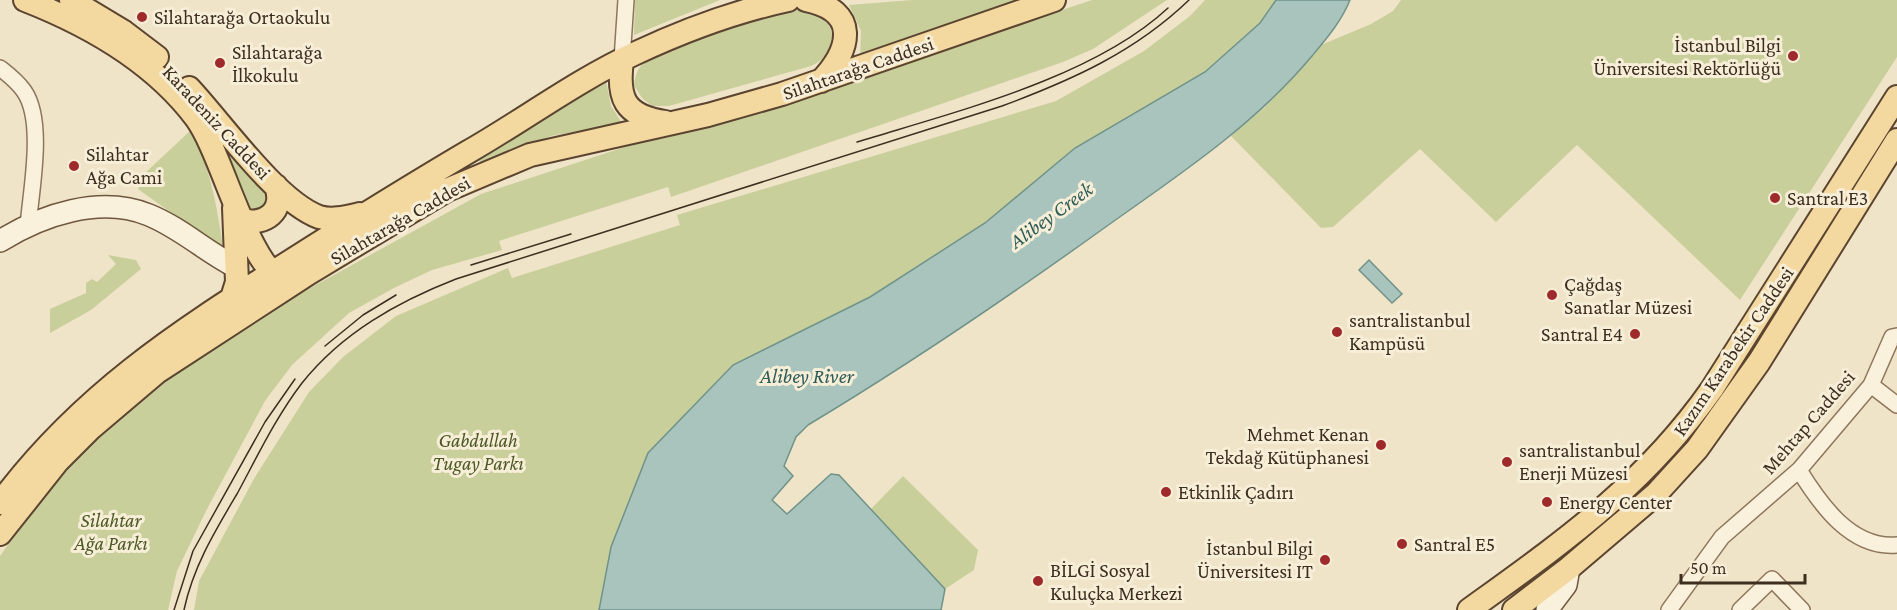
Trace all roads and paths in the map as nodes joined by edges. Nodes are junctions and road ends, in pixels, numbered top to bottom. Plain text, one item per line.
1 (25, 0) edge
2 (71, 0) edge
3 (626, 0) edge
4 (788, 0) edge
5 (806, 0) edge
6 (1054, 0) edge
7 (754, 3) edge
8 (622, 60) junction
9 (0, 68) edge
10 (820, 82) junction
11 (1897, 97) edge
12 (667, 122) junction
13 (1897, 140) edge
14 (276, 186) junction
15 (238, 209) junction
16 (370, 212) junction
17 (0, 226) edge
18 (28, 226) junction
19 (0, 241) edge
20 (236, 267) junction
21 (272, 273) junction
22 (295, 282) junction
23 (232, 298) junction
24 (1897, 336) edge
25 (1870, 385) junction
26 (1897, 405) edge
27 (1799, 470) junction
28 (0, 503) edge
29 (0, 534) edge
30 (1897, 545) edge
31 (1551, 551) junction
32 (1569, 568) junction
33 (1468, 610) edge
34 (1514, 610) edge
35 (1547, 610) edge
36 (1669, 610) edge
37 (1740, 610) edge
38 (1802, 610) edge

1 - 15 main road, Karadeniz Caddesi
2 - 14 main road, Karadeniz Caddesi
3 - 8 street
4 - 7 main road, Silahtarağa Caddesi
5 - 10 main road
6 - 10 main road, Silahtarağa Caddesi
7 - 8 main road, Silahtarağa Caddesi
8 - 12 main road
8 - 16 main road, Silahtarağa Caddesi
9 - 18 street
10 - 12 main road, Silahtarağa Caddesi
11 - 31 main road, Kazım Karabekir Caddesi
12 - 22 main road, Silahtarağa Caddesi
13 - 32 main road, Kazım Karabekir Caddesi
14 - 15 main road
14 - 16 main road, Karadeniz Caddesi
15 - 20 main road
15 - 21 main road, Karadeniz Caddesi
16 - 21 main road, Silahtarağa Caddesi
17 - 18 main road
18 - 19 main road
18 - 20 main road
20 - 23 main road
21 - 22 main road
21 - 23 main road, Silahtarağa Caddesi
22 - 29 main road, Silahtarağa Caddesi
23 - 28 main road, Silahtarağa Caddesi
24 - 25 street, Mehtap Caddesi
25 - 26 street
25 - 27 street, Mehtap Caddesi
27 - 30 street
27 - 36 street, Mehtap Caddesi
31 - 32 main road
31 - 33 main road, Kazım Karabekir Caddesi
32 - 34 main road, Kazım Karabekir Caddesi
32 - 35 main road
37 - 38 street

